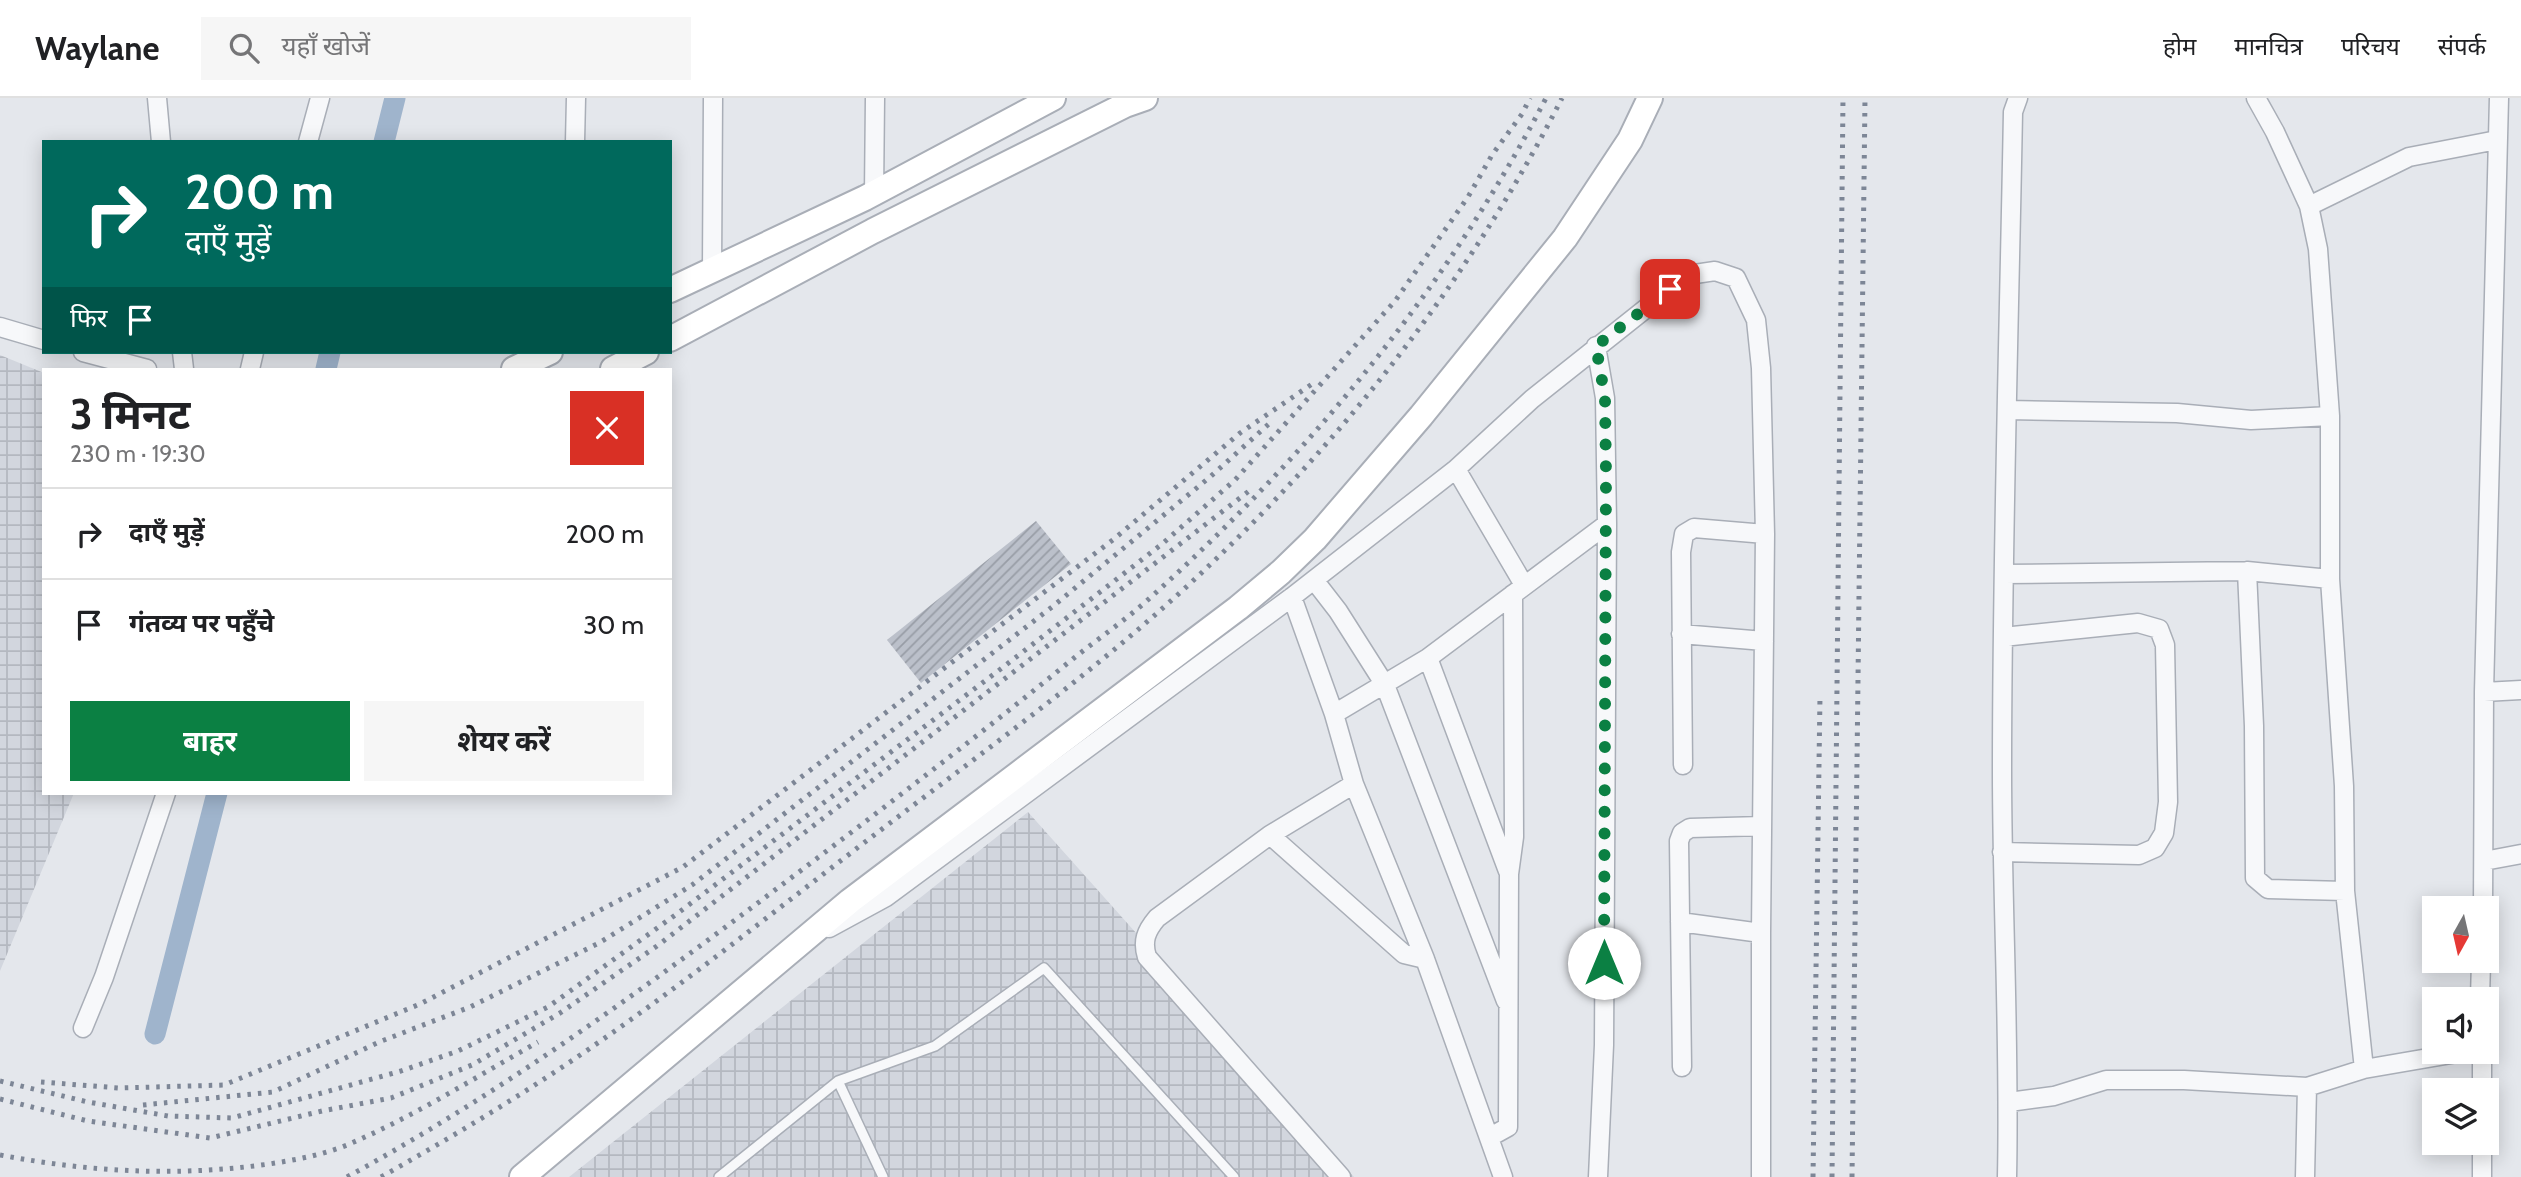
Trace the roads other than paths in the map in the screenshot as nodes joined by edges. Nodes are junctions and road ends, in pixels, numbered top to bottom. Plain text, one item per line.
1 (157, 98) edge
2 (320, 98) edge
3 (576, 98) edge
4 (713, 98) edge
5 (875, 98) edge
6 (1052, 98) edge
7 (1145, 98) edge
8 (1650, 98) edge
9 (2018, 98) edge
10 (2256, 98) edge
11 (2499, 98) edge
12 (2497, 139) junction
13 (161, 140) edge
14 (309, 140) edge
15 (575, 140) edge
16 (874, 194) junction
17 (2309, 206) junction
18 (712, 269) junction
19 (672, 289) edge
20 (0, 327) edge
21 (672, 338) edge
22 (42, 339) edge
23 (1596, 346) junction
24 (90, 354) edge
25 (546, 354) edge
26 (642, 354) edge
27 (142, 368) edge
28 (516, 368) edge
29 (615, 368) edge
30 (2007, 410) junction
31 (2330, 416) junction
32 (1456, 469) junction
33 (1607, 524) junction
34 (1765, 534) junction
35 (2247, 571) junction
36 (2004, 574) junction
37 (2330, 579) junction
38 (1314, 580) junction
39 (1518, 589) junction
40 (1292, 597) junction
41 (1681, 634) junction
42 (2003, 637) junction
43 (1764, 641) junction
44 (1427, 658) junction
45 (1385, 685) junction
46 (2521, 690) edge
47 (2484, 692) junction
48 (1334, 714) junction
49 (1682, 765) dead end
50 (1354, 784) junction
51 (165, 795) edge
52 (1762, 826) junction
53 (1270, 835) junction
54 (2002, 852) junction
55 (2521, 854) edge
56 (2484, 860) junction
57 (1509, 874) junction
58 (2344, 891) junction
59 (2483, 896) edge
60 (1681, 922) junction
61 (1761, 933) junction
62 (799, 944) junction
63 (1425, 959) junction
64 (1509, 1010) junction
65 (83, 1028) dead end
66 (2422, 1059) edge
67 (1682, 1067) dead end
68 (2364, 1069) junction
69 (838, 1081) junction
70 (2307, 1087) junction
71 (2009, 1102) junction
72 (1490, 1137) junction
73 (2482, 1155) edge
74 (522, 1177) edge
75 (719, 1177) edge
76 (883, 1177) edge
77 (1234, 1177) edge
78 (1341, 1177) edge
79 (1503, 1177) edge
80 (1598, 1177) edge
81 (1762, 1177) edge
82 (2007, 1177) edge
83 (2305, 1177) edge
84 (2483, 1177) edge

1 - 13 street
2 - 14 street
3 - 15 street
4 - 18 street
5 - 16 street
6 - 16 street
7 - 21 street
8 - 62 street
9 - 30 street
10 - 17 street
11 - 12 street
12 - 17 street
12 - 47 street
16 - 18 street
17 - 31 street
18 - 19 street
20 - 22 street
23 - 32 street
23 - 33 street
23 - 34 street
24 - 27 street
25 - 28 street
26 - 29 street
30 - 31 street
30 - 36 street
31 - 37 street
32 - 38 street
32 - 39 street
33 - 39 street
33 - 80 street
34 - 41 street
34 - 43 street
35 - 36 street
35 - 37 street
35 - 58 street
36 - 42 street
37 - 58 street
38 - 40 street
38 - 45 street
39 - 44 street
39 - 57 street
40 - 48 street
40 - 62 street
41 - 43 street
41 - 49 street
42 - 54 street
42 - 54 street
43 - 52 street
44 - 45 street
44 - 57 street
45 - 48 street
45 - 64 street
46 - 47 street
47 - 56 street
48 - 50 street
50 - 53 street
50 - 63 street
51 - 65 street
52 - 60 street
52 - 61 street
53 - 63 street
53 - 78 street
54 - 71 street
55 - 56 street
56 - 59 street
57 - 64 street
58 - 68 street
60 - 61 street
60 - 67 street
61 - 81 street
62 - 74 street
63 - 72 street
64 - 72 street
66 - 68 street
68 - 70 street
69 - 75 lane
69 - 76 lane
69 - 77 lane
70 - 71 street
70 - 83 street
71 - 82 street
72 - 79 street
73 - 84 street

